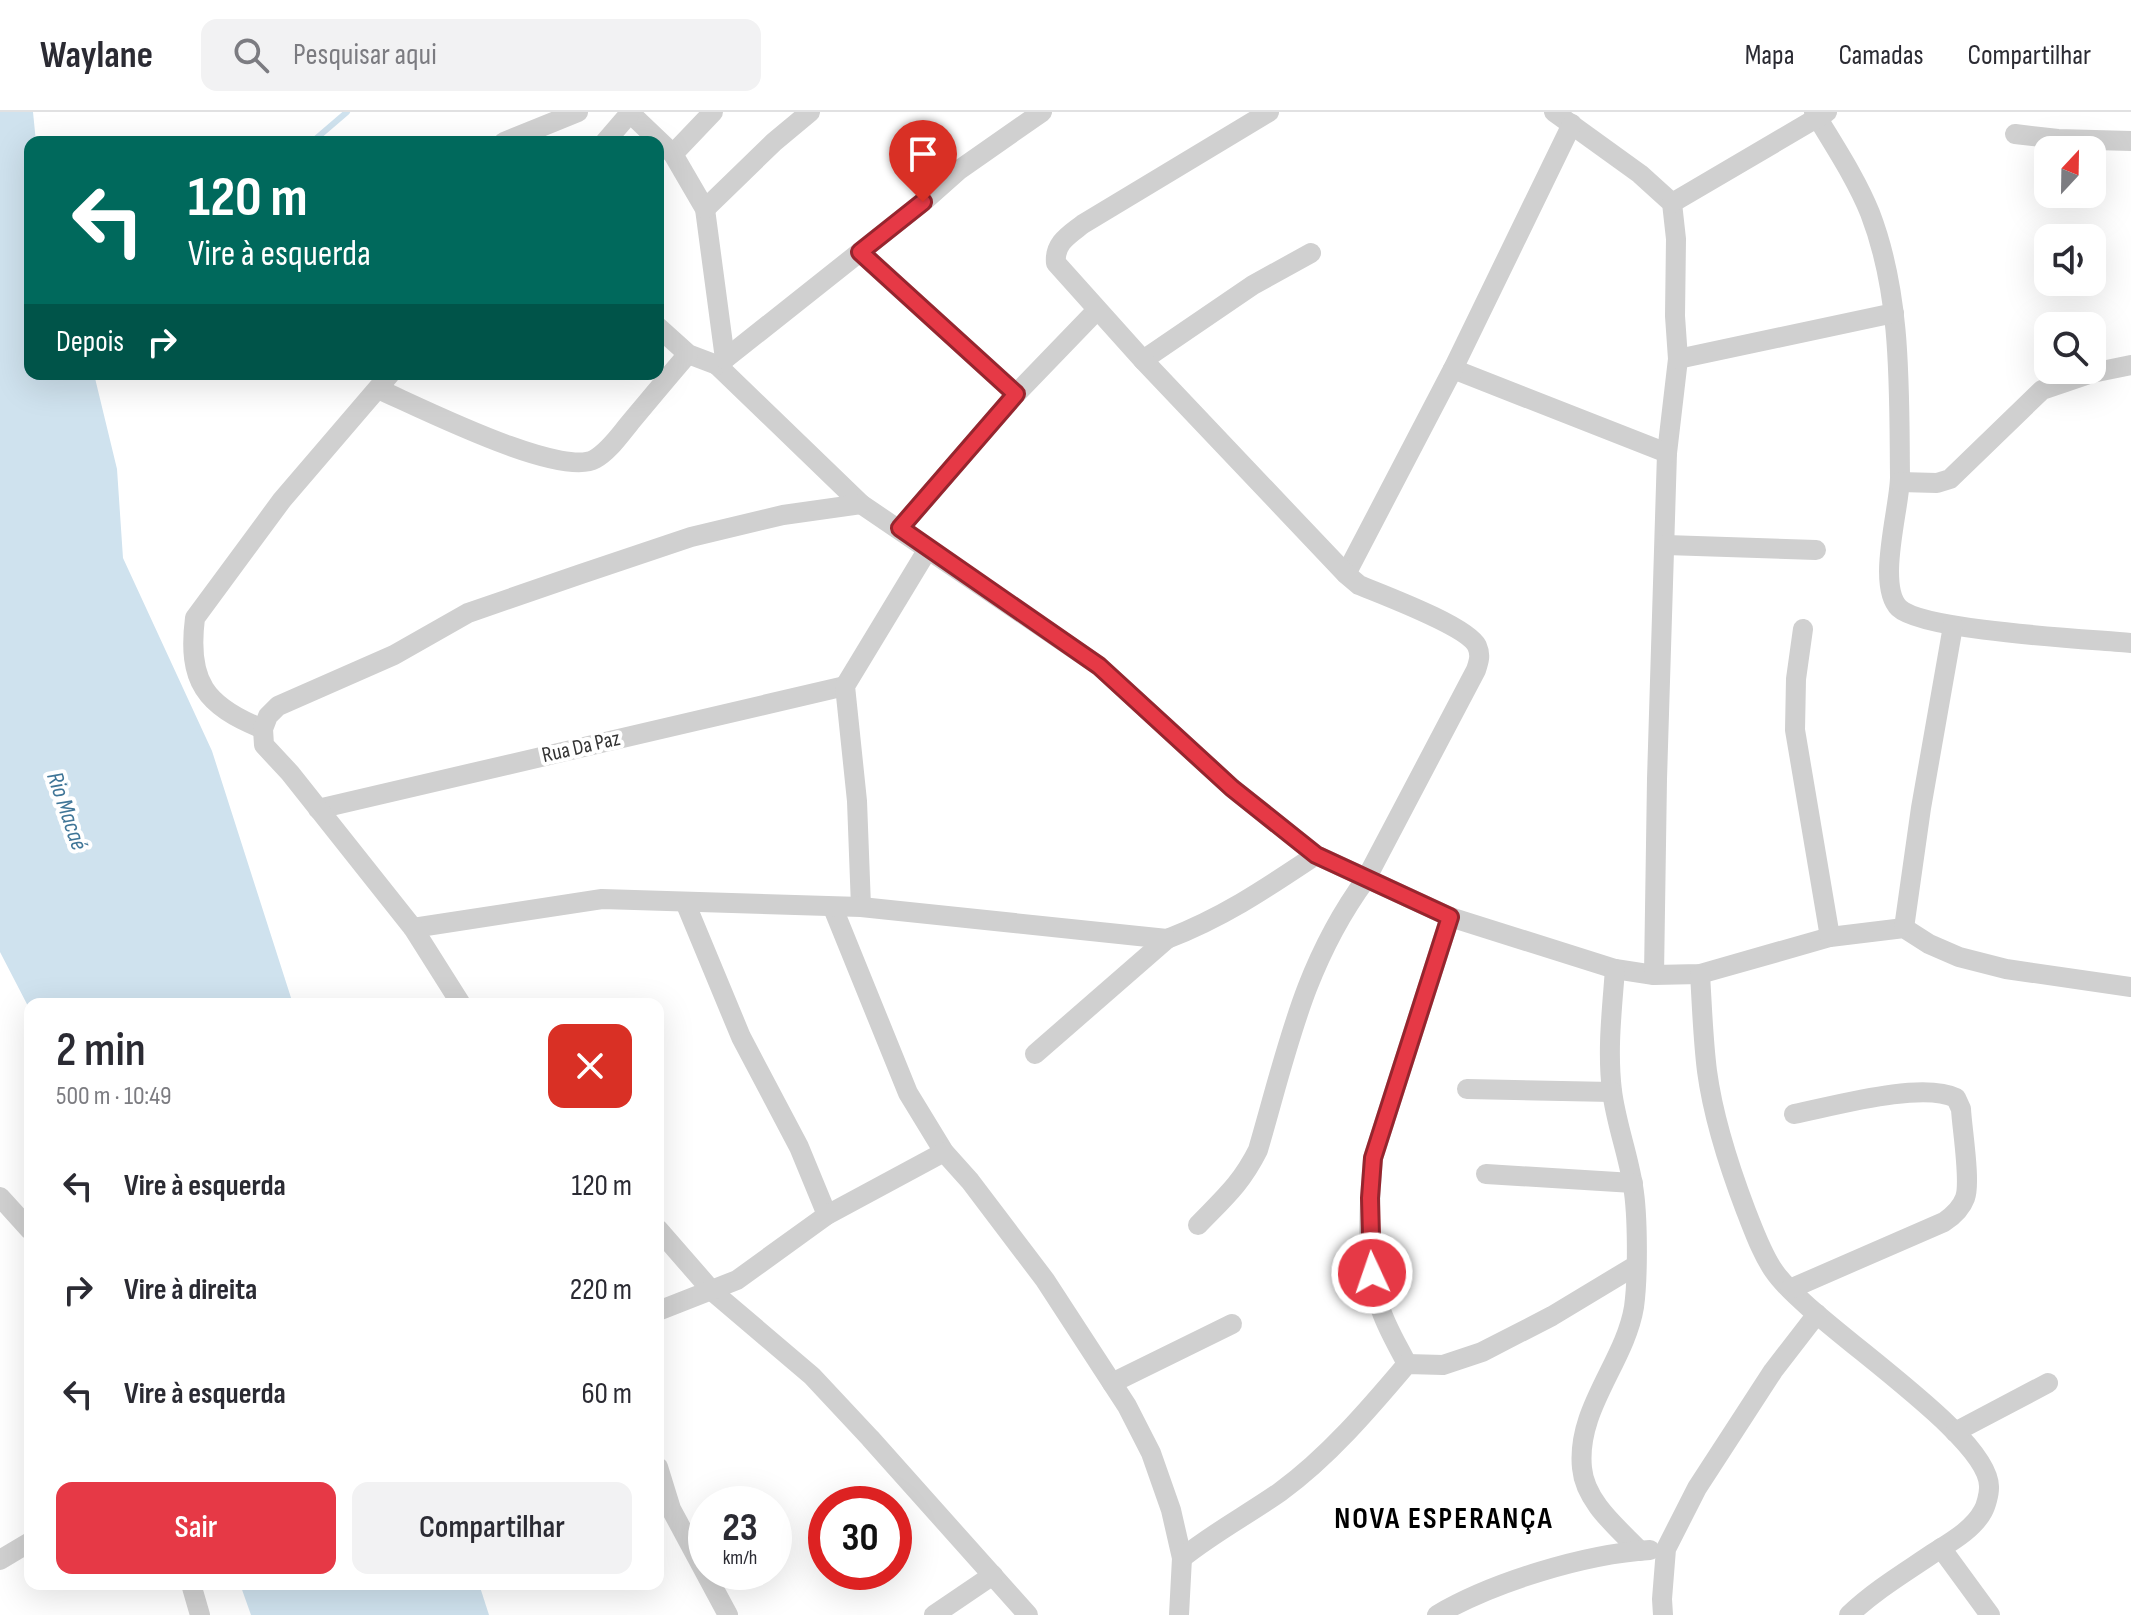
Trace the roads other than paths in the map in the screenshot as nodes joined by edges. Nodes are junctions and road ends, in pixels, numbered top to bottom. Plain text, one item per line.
1 (578, 112) edge
2 (630, 112) edge
3 (713, 112) edge
4 (810, 112) edge
5 (1042, 112) edge
6 (1269, 112) edge
7 (1554, 112) edge
8 (1819, 114) edge
9 (1572, 124) junction
10 (2015, 134) dead end
11 (519, 136) edge
12 (610, 136) edge
13 (655, 136) edge
14 (2131, 141) edge
15 (664, 145) edge
16 (673, 154) junction
17 (1672, 203) junction
18 (705, 209) junction
19 (860, 252) junction
20 (1311, 253) dead end
21 (1097, 310) junction
22 (1894, 313) junction
23 (664, 332) edge
24 (688, 354) junction
25 (1678, 359) junction
26 (1143, 360) junction
27 (721, 362) junction
28 (2131, 365) edge
29 (1453, 369) junction
30 (384, 382) edge
31 (1016, 394) junction
32 (1667, 453) junction
33 (1900, 482) junction
34 (861, 504) junction
35 (900, 528) junction
36 (1666, 545) junction
37 (928, 549) junction
38 (1816, 550) dead end
39 (1346, 574) junction
40 (1953, 626) junction
41 (1803, 629) dead end
42 (2131, 643) edge
43 (845, 686) junction
44 (263, 729) junction
45 (318, 809) junction
46 (1316, 855) junction
47 (1366, 879) junction
48 (685, 902) junction
49 (861, 907) junction
50 (833, 908) junction
51 (1450, 917) junction
52 (413, 928) junction
53 (1904, 928) junction
54 (1830, 937) junction
55 (1167, 939) junction
56 (1615, 969) junction
57 (1700, 974) junction
58 (1654, 975) junction
59 (2131, 987) edge
60 (457, 998) edge
61 (1035, 1054) dead end
62 (1467, 1089) dead end
63 (1612, 1092) junction
64 (1794, 1114) dead end
65 (944, 1152) junction
66 (1486, 1174) dead end
67 (1633, 1183) junction
68 (0, 1197) edge
69 (827, 1215) junction
70 (24, 1223) edge
71 (1198, 1225) dead end
72 (664, 1236) edge
73 (1635, 1266) junction
74 (1790, 1289) junction
75 (712, 1291) junction
76 (664, 1309) edge
77 (1817, 1314) junction
78 (1232, 1324) dead end
79 (1407, 1364) junction
80 (1112, 1383) junction
81 (2048, 1383) dead end
82 (1955, 1432) junction
83 (664, 1486) edge
84 (24, 1546) edge
85 (1941, 1548) junction
86 (1666, 1549) junction
87 (1640, 1551) junction
88 (1182, 1558) junction
89 (0, 1560) edge
90 (993, 1575) junction
91 (193, 1590) edge
92 (200, 1615) edge
93 (728, 1615) edge
94 (934, 1615) edge
95 (1028, 1615) edge
96 (1179, 1615) edge
97 (1437, 1615) edge
98 (1663, 1615) edge
99 (1849, 1615) edge
100 (1990, 1615) edge

1 - 11 street
2 - 12 street
2 - 13 street
3 - 16 street
4 - 18 street
5 - 19 street
6 - 21 street
7 - 9 street
8 - 17 street
8 - 22 street
9 - 17 street
9 - 29 street
10 - 14 street
15 - 16 street
16 - 18 street
17 - 25 street
18 - 27 street
19 - 27 street
19 - 31 street
20 - 26 street
21 - 26 street
21 - 31 street
22 - 25 street
22 - 33 street
23 - 24 street
24 - 27 street
24 - 30 street
25 - 32 street
26 - 39 street
27 - 34 street
28 - 33 street
29 - 32 street
29 - 39 street
30 - 44 street
31 - 35 street
32 - 36 street
33 - 40 street
34 - 35 street
34 - 44 street
35 - 37 street
36 - 38 street
36 - 58 street
37 - 43 street
37 - 46 street
39 - 47 street
40 - 42 street
40 - 53 street
41 - 54 street
43 - 45 street, Rua Da Paz
43 - 49 street
44 - 45 street
45 - 52 street
46 - 47 street
46 - 55 street
47 - 51 street
47 - 71 street
48 - 50 street
48 - 52 street
48 - 69 street
49 - 50 street
49 - 55 street
50 - 65 street
51 - 56 street
51 - 79 street
52 - 60 street
53 - 54 street
53 - 59 street
54 - 57 street
55 - 61 street
56 - 58 street
56 - 63 street
57 - 58 street
57 - 74 street
62 - 63 street
63 - 67 street
64 - 74 street
65 - 69 street
65 - 80 street
66 - 67 street
67 - 73 street
68 - 70 street
69 - 75 street
72 - 75 street
73 - 79 street
73 - 87 street
74 - 77 street
75 - 76 street
75 - 90 street
77 - 82 street
77 - 86 street
78 - 80 street
79 - 88 street
80 - 88 street
81 - 82 street
82 - 85 street
83 - 93 street
84 - 89 street
85 - 99 street
85 - 100 street
86 - 87 street
86 - 98 street
87 - 97 street
88 - 96 street
90 - 94 street
90 - 95 street
91 - 92 street

